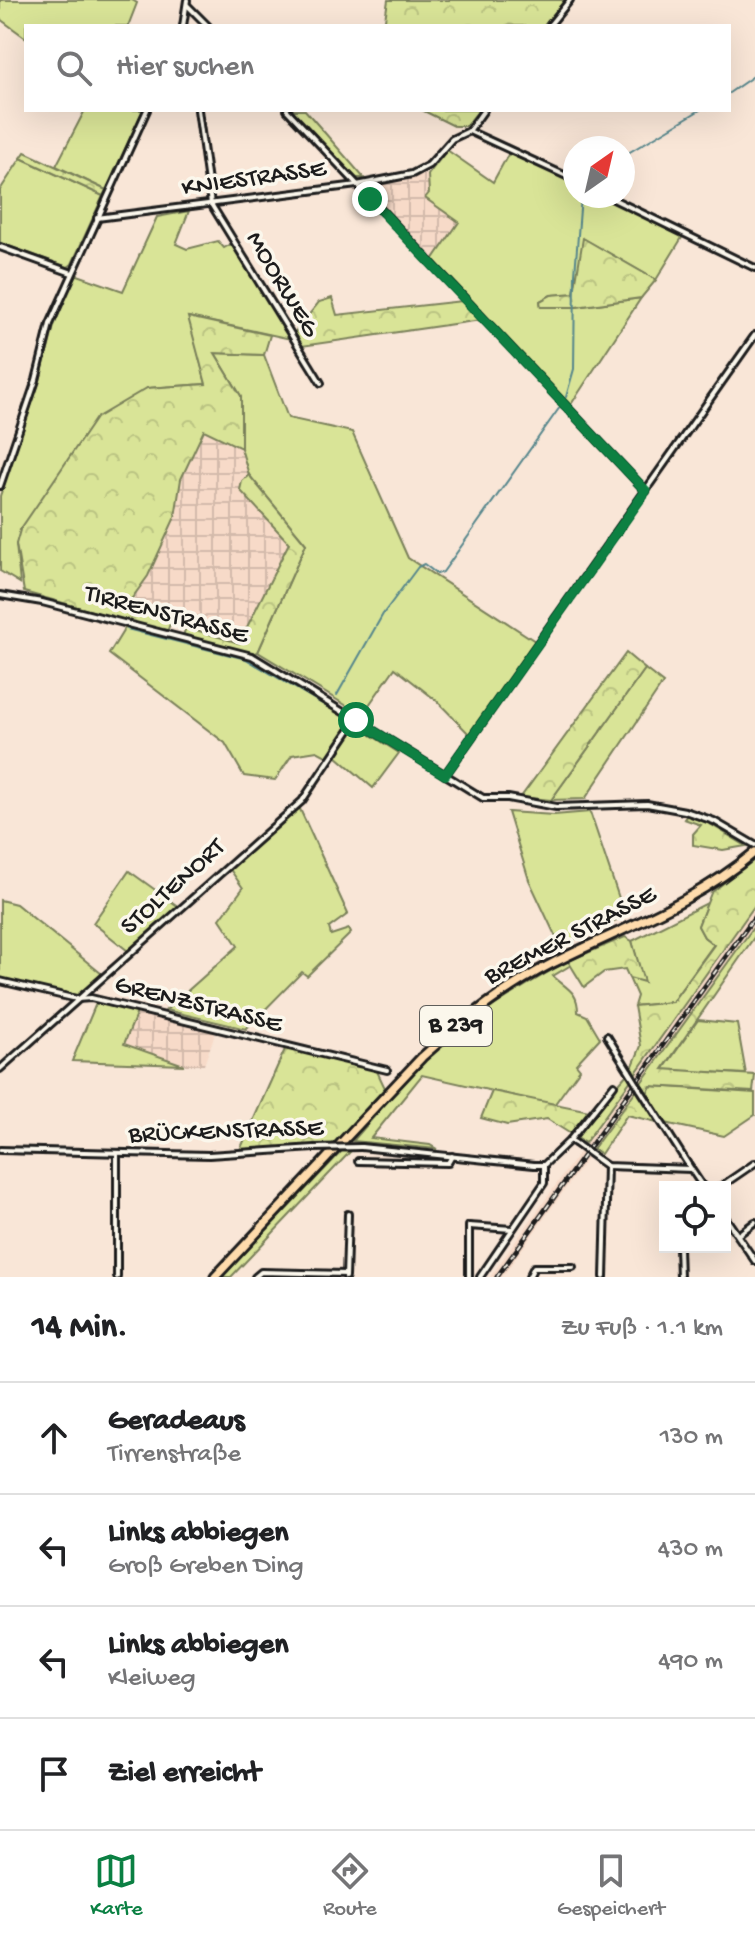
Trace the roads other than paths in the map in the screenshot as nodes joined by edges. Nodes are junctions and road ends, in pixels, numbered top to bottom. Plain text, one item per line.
1 (570, 0) edge
2 (187, 3) edge
3 (183, 24) edge
4 (206, 24) edge
5 (551, 24) edge
6 (146, 112) edge
7 (198, 112) edge
8 (289, 112) edge
9 (483, 112) edge
10 (469, 131) junction
11 (563, 174) edge
12 (357, 185) junction
13 (211, 204) junction
14 (632, 208) edge
15 (97, 218) junction
16 (0, 247) edge
17 (755, 268) edge
18 (72, 273) junction
19 (755, 335) edge
20 (321, 383) dead end
21 (0, 486) edge
22 (646, 491) junction
23 (0, 595) edge
24 (356, 720) junction
25 (445, 775) junction
26 (755, 845) edge
27 (755, 852) edge
28 (0, 981) edge
29 (77, 999) junction
30 (607, 1036) dead end
31 (0, 1069) edge
32 (387, 1070) dead end
33 (614, 1085) dead end
34 (573, 1141) junction
35 (0, 1150) edge
36 (117, 1155) junction
37 (452, 1156) junction
38 (358, 1161) dead end
39 (755, 1163) edge
40 (544, 1165) junction
41 (607, 1166) junction
42 (691, 1169) junction
43 (699, 1181) edge
44 (729, 1181) edge
45 (348, 1214) dead end
46 (755, 1222) edge
47 (731, 1225) edge
48 (512, 1229) junction
49 (738, 1235) junction
50 (679, 1253) edge
51 (755, 1261) edge
52 (573, 1267) dead end
53 (346, 1276) edge
54 (117, 1277) edge
55 (215, 1277) edge
56 (255, 1277) edge
57 (469, 1277) edge
58 (480, 1277) edge
59 (529, 1277) edge
60 (604, 1277) edge
61 (680, 1277) edge

1 - 5 street
2 - 3 street
2 - 4 street
6 - 15 street
7 - 13 street, MOORWEG
8 - 12 street
9 - 10 street, KNIESTRASSE
10 - 11 street
10 - 12 street, KNIESTRASSE
12 - 13 street, KNIESTRASSE
12 - 22 street
13 - 15 street, KNIESTRASSE
13 - 20 street, MOORWEG
14 - 17 street
15 - 18 street
16 - 18 street
18 - 21 street
19 - 22 street
22 - 25 street
23 - 24 street, TIRRENSTRASSE
24 - 25 street, TIRRENSTRASSE
24 - 29 street, STOLTENORT
25 - 26 street, TIRRENSTRASSE
27 - 55 main road, BREMER STRASSE / B 239
28 - 29 street, GRENZSTRASSE
29 - 31 street, STOLTENORT
29 - 32 street, GRENZSTRASSE
30 - 42 street, bridge
33 - 34 street
34 - 40 street
34 - 41 street, bridge
35 - 36 street, BRÜCKENSTRASSE
36 - 37 street, BRÜCKENSTRASSE, bridge
36 - 54 street
37 - 38 street, BRÜCKENSTRASSE
37 - 40 street, BRÜCKENSTRASSE
39 - 44 street
40 - 48 street
41 - 42 street
41 - 60 street
42 - 43 street
45 - 53 street
46 - 49 street
47 - 49 street
48 - 57 street
48 - 58 street
49 - 51 street
50 - 61 street
52 - 59 street
53 - 56 street

